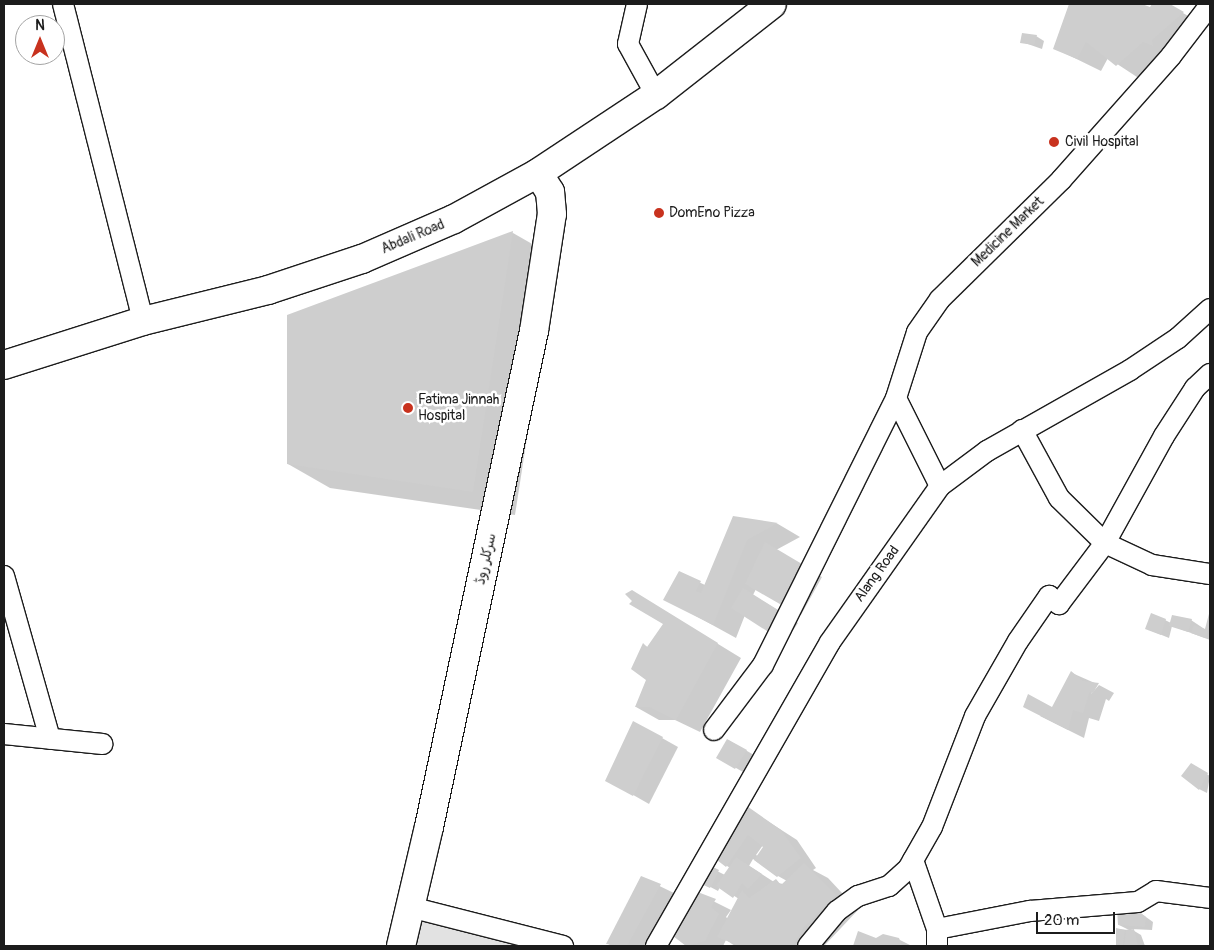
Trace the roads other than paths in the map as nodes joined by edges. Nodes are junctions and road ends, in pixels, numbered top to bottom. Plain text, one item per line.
1 (63, 4) edge
2 (637, 4) edge
3 (772, 4) edge
4 (1210, 5) edge
5 (656, 95) junction
6 (538, 173) junction
7 (1210, 309) edge
8 (143, 321) junction
9 (4, 364) edge
10 (1210, 374) edge
11 (896, 398) junction
12 (1022, 430) junction
13 (940, 486) junction
14 (1105, 543) junction
15 (1210, 574) edge
16 (4, 576) edge
17 (714, 730) dead end
18 (4, 734) edge
19 (50, 739) junction
20 (102, 744) dead end
21 (913, 860) junction
22 (1210, 898) edge
23 (410, 907) junction
24 (937, 938) edge
25 (400, 946) edge
26 (562, 946) edge
27 (656, 946) edge
28 (808, 946) edge

1 - 8 street
2 - 5 street
3 - 5 main road, Abdali Road
4 - 11 street, Medicine Market
5 - 6 main road, Abdali Road
6 - 8 main road, Abdali Road
6 - 23 main road, سرکلر روڈ
7 - 12 street, Alang Road
8 - 9 main road, Abdali Road
10 - 14 street
11 - 13 street
11 - 17 street, Medicine Market
12 - 13 street, Alang Road
12 - 14 street
13 - 27 street, Alang Road
14 - 15 street
14 - 21 street
16 - 19 street
18 - 19 street
19 - 20 street
21 - 24 street
21 - 28 street
22 - 24 street
23 - 25 main road, سرکلر روڈ
23 - 26 street

